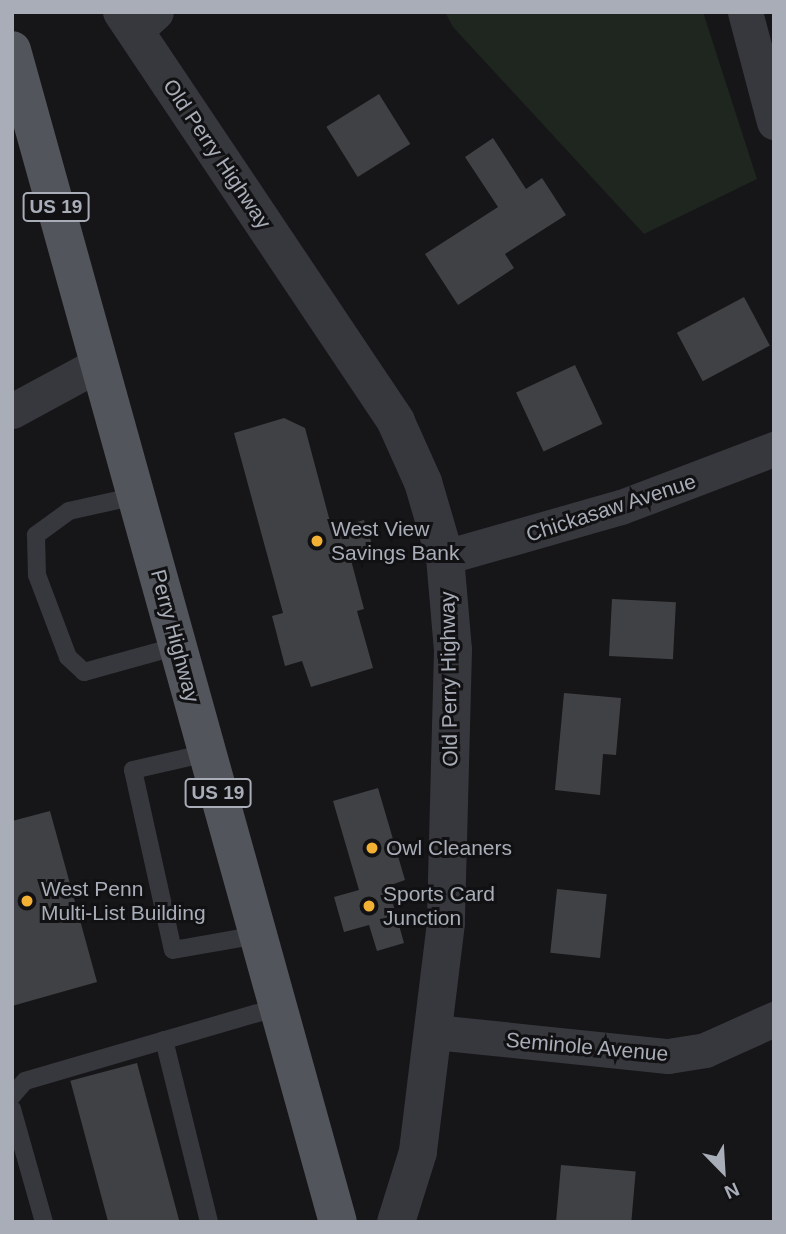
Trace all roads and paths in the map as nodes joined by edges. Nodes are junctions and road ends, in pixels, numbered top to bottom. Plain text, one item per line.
1 (745, 12) edge
2 (138, 19) edge
3 (12, 50) edge
4 (774, 122) edge
5 (99, 364) junction
6 (12, 411) edge
7 (774, 449) edge
8 (136, 496) junction
9 (445, 557) junction
10 (178, 646) junction
11 (207, 753) junction
12 (258, 935) junction
13 (278, 1007) junction
14 (774, 1019) edge
15 (435, 1032) junction
16 (164, 1040) junction
17 (12, 1096) edge
18 (12, 1109) edge
19 (44, 1222) edge
20 (209, 1222) edge
21 (338, 1222) edge
22 (396, 1222) edge

1 - 4 street
2 - 9 street, Old Perry Highway
3 - 5 main road, Perry Highway / US 19
5 - 6 street
5 - 8 main road, Perry Highway / US 19
7 - 9 street, Chickasaw Avenue
8 - 10 main road, Perry Highway / US 19
8 - 10 lane
9 - 15 street, Old Perry Highway
10 - 11 main road, Perry Highway / US 19
11 - 12 main road, Perry Highway / US 19
11 - 12 lane
12 - 13 main road, Perry Highway / US 19
13 - 16 lane
13 - 21 main road, Perry Highway / US 19
14 - 15 street, Seminole Avenue
15 - 22 street, Old Perry Highway
16 - 17 lane
16 - 20 lane
18 - 19 lane

